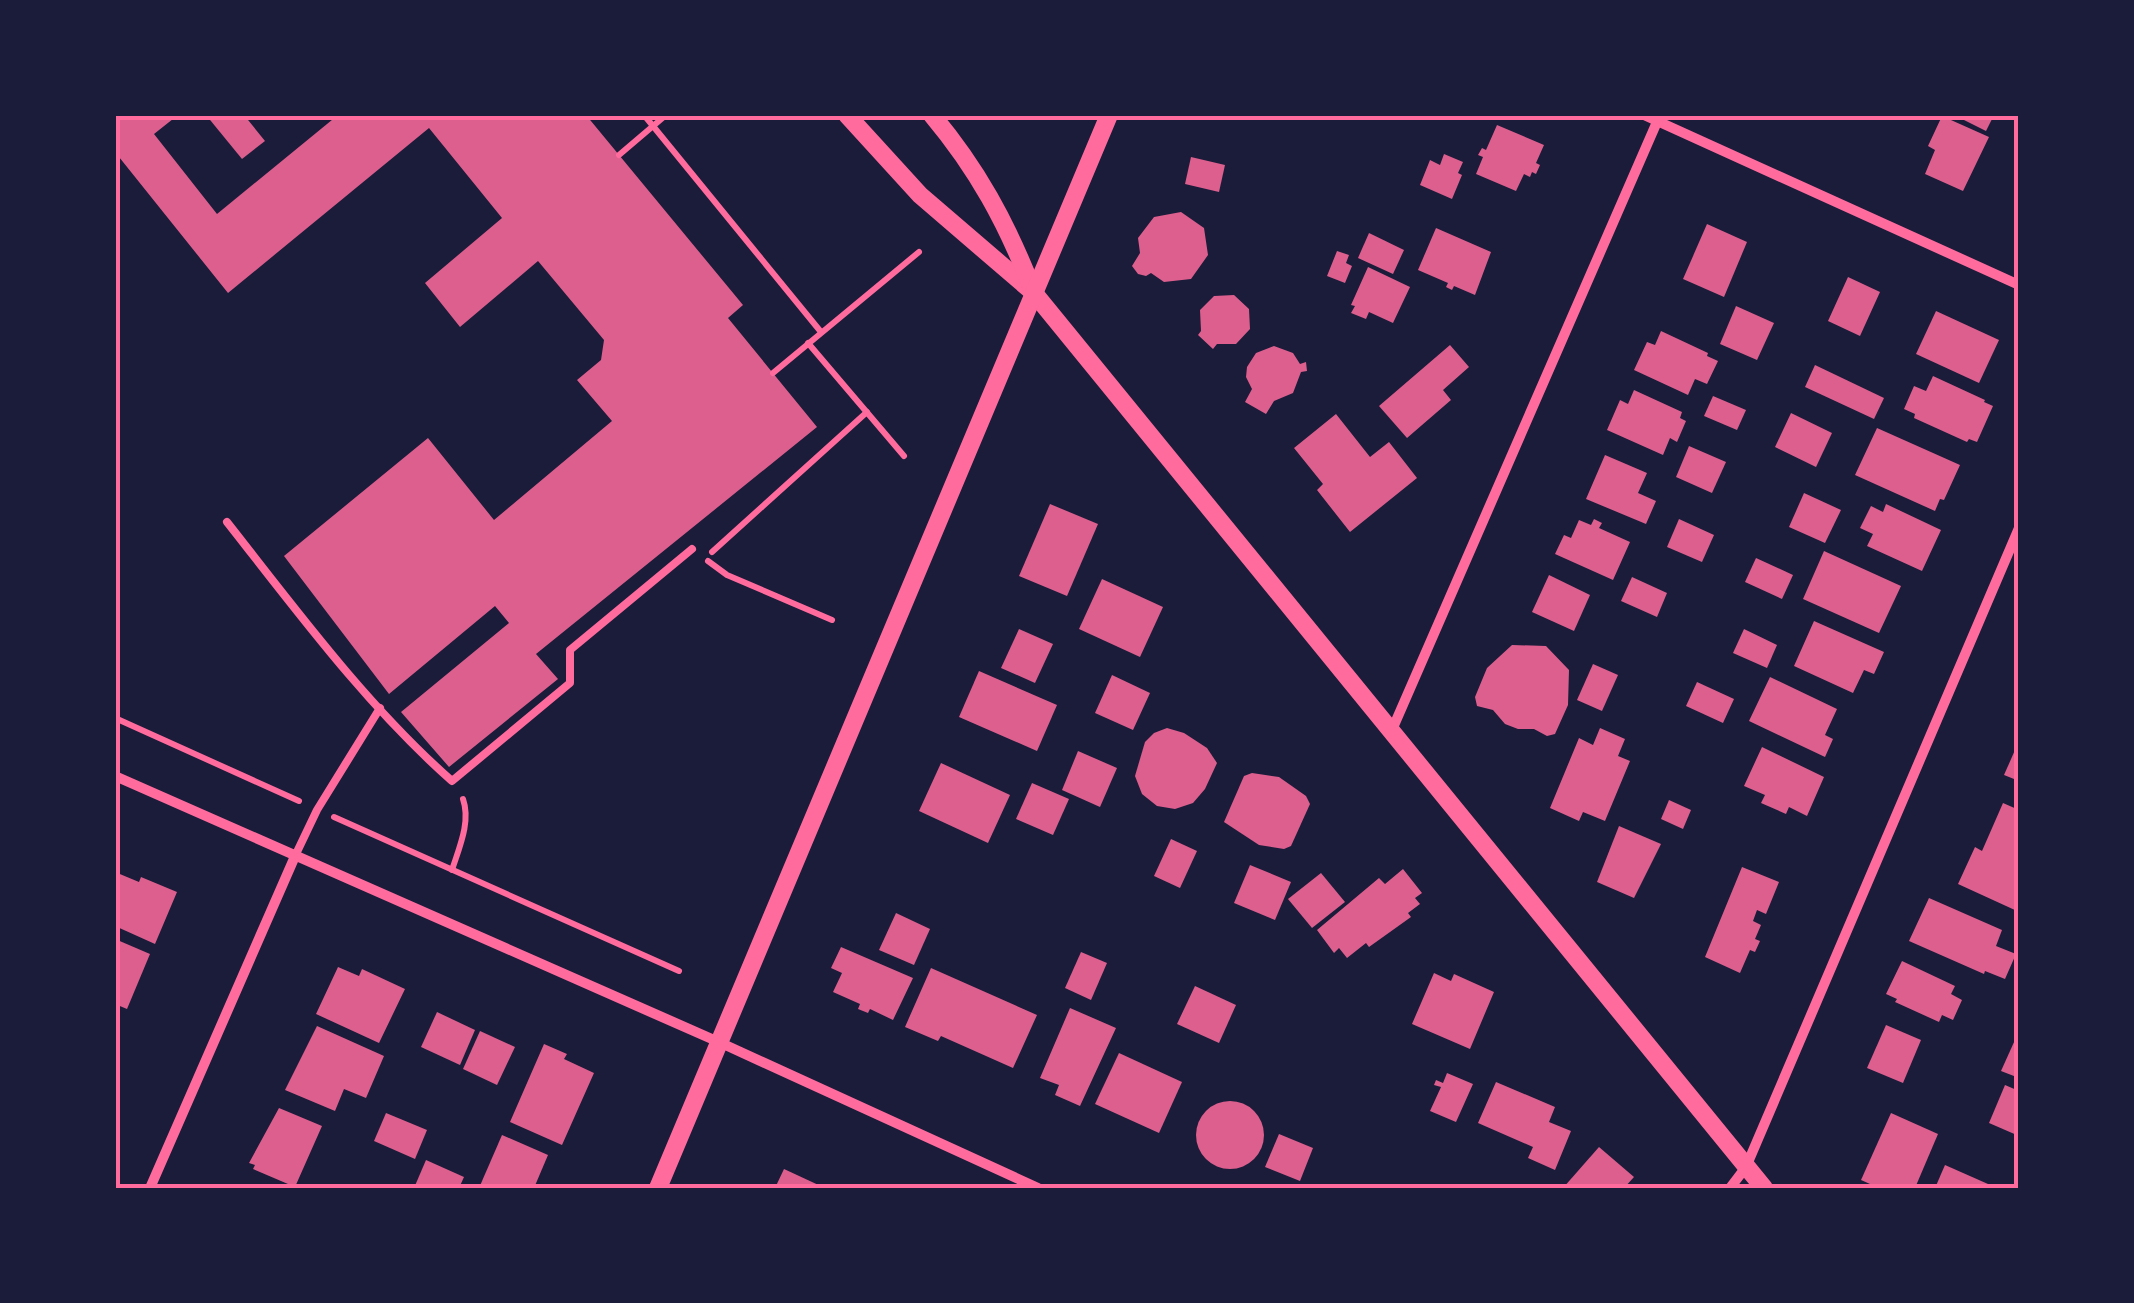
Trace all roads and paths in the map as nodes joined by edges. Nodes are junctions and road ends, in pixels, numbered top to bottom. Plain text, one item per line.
1 (644, 115) edge
2 (666, 115) edge
3 (846, 115) edge
4 (932, 115) edge
5 (1109, 115) edge
6 (1644, 115) edge
7 (1658, 118) edge
8 (653, 126) junction
9 (619, 155) dead end
10 (919, 252) dead end
11 (2019, 284) edge
12 (1034, 293) junction
13 (821, 332) junction
14 (808, 343) junction
15 (773, 373) dead end
16 (867, 412) junction
17 (904, 456) dead end
18 (227, 522) dead end
19 (2019, 528) edge
20 (692, 548) dead end
21 (832, 620) dead end
22 (380, 708) junction
23 (115, 718) edge
24 (1392, 730) junction
25 (115, 776) edge
26 (452, 781) junction
27 (318, 810) junction
28 (296, 854) junction
29 (452, 870) junction
30 (679, 971) dead end
31 (721, 1042) junction
32 (1746, 1167) junction
33 (150, 1188) edge
34 (658, 1188) edge
35 (1038, 1188) edge
36 (1730, 1188) edge
37 (1764, 1188) edge

1 - 8 path
2 - 8 path
3 - 12 street
4 - 12 street
5 - 12 street
6 - 7 street
7 - 11 street
7 - 24 street
8 - 9 path
8 - 13 path
10 - 13 path
12 - 24 street
12 - 31 street
13 - 14 path
14 - 15 path
14 - 16 path
16 - 17 path
16 - 21 path
18 - 22 lane
19 - 32 street
20 - 26 lane
22 - 26 lane
22 - 27 lane
23 - 27 path
24 - 32 street
25 - 28 street
26 - 29 path
27 - 28 lane
27 - 29 path
28 - 31 street
28 - 33 street
29 - 30 path
31 - 34 street
31 - 35 street
32 - 36 street
32 - 37 street

